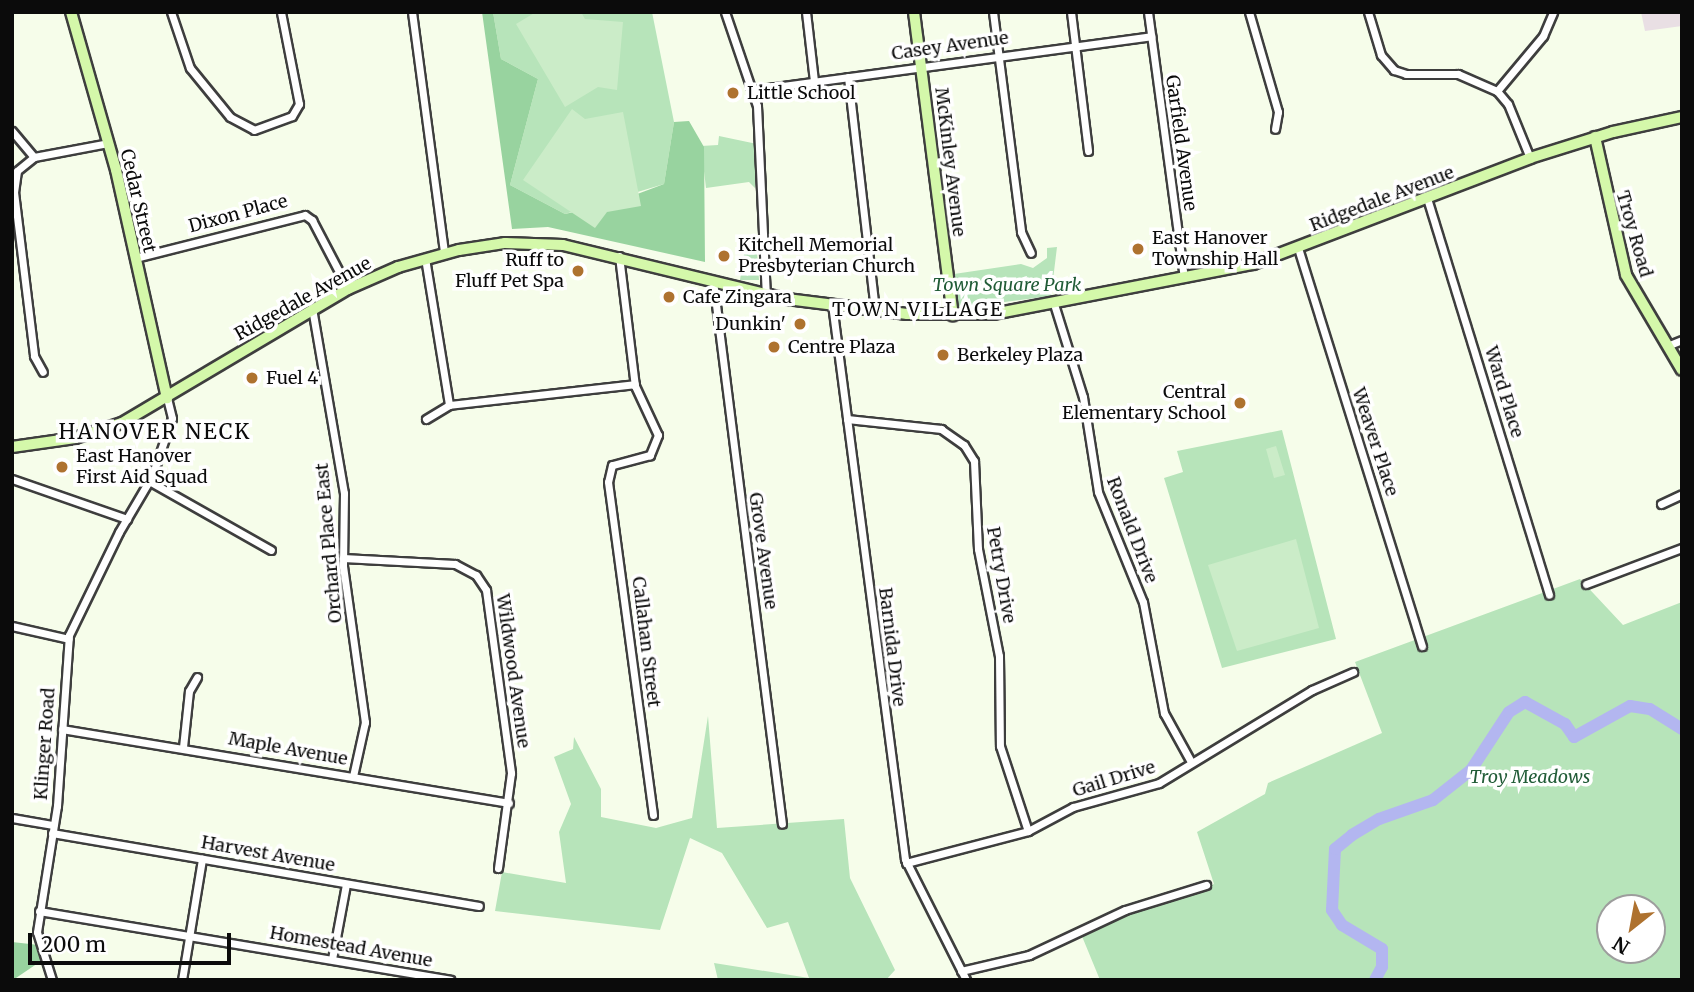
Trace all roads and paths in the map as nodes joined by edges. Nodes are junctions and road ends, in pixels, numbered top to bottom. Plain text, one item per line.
1 (71, 12) edge
2 (171, 12) edge
3 (281, 12) edge
4 (412, 12) edge
5 (725, 12) edge
6 (806, 12) edge
7 (914, 12) edge
8 (993, 12) edge
9 (1071, 12) edge
10 (1148, 12) edge
11 (1249, 12) edge
12 (1368, 12) edge
13 (1553, 12) edge
14 (1151, 36) junction
15 (1076, 46) junction
16 (999, 55) junction
17 (922, 66) junction
18 (848, 77) junction
19 (814, 82) junction
20 (753, 90) junction
21 (1497, 91) junction
22 (1682, 117) edge
23 (1275, 129) dead end
24 (12, 131) edge
25 (1595, 137) junction
26 (108, 143) junction
27 (1088, 151) dead end
28 (34, 157) junction
29 (1530, 158) junction
30 (1427, 198) junction
31 (1298, 248) junction
32 (444, 253) junction
33 (1031, 253) dead end
34 (619, 256) junction
35 (135, 258) junction
36 (425, 258) junction
37 (1184, 278) junction
38 (713, 281) junction
39 (348, 289) junction
40 (766, 295) junction
41 (832, 304) junction
42 (1054, 304) junction
43 (312, 308) junction
44 (876, 310) junction
45 (953, 316) junction
46 (1682, 340) edge
47 (1667, 346) junction
48 (1682, 370) edge
49 (43, 372) dead end
50 (635, 384) junction
51 (167, 398) junction
52 (449, 405) junction
53 (425, 419) dead end
54 (847, 419) junction
55 (12, 447) edge
56 (12, 479) edge
57 (149, 481) junction
58 (1682, 494) edge
59 (1661, 504) dead end
60 (127, 519) junction
61 (1682, 548) edge
62 (271, 550) dead end
63 (343, 558) junction
64 (1586, 584) dead end
65 (1549, 596) dead end
66 (12, 626) edge
67 (69, 639) junction
68 (1422, 646) dead end
69 (1353, 672) dead end
70 (197, 677) dead end
71 (62, 729) junction
72 (183, 747) junction
73 (1191, 762) junction
74 (354, 776) junction
75 (509, 803) junction
76 (653, 814) dead end
77 (12, 818) edge
78 (782, 824) dead end
79 (53, 829) junction
80 (1028, 831) junction
81 (202, 859) junction
82 (906, 863) junction
83 (498, 868) dead end
84 (346, 884) junction
85 (1206, 885) dead end
86 (479, 906) dead end
87 (38, 911) junction
88 (189, 936) junction
89 (332, 959) junction
90 (961, 971) junction
91 (52, 980) edge
92 (182, 980) edge
93 (450, 980) edge
94 (966, 980) edge

1 - 26 main road, Cedar Street
2 - 3 street
4 - 32 street
5 - 20 street
6 - 19 street
7 - 17 main road, McKinley Avenue
8 - 16 street
9 - 15 street
10 - 14 street, Garfield Avenue
11 - 23 street
12 - 21 street
13 - 21 street
14 - 15 street, Casey Avenue
14 - 37 street, Garfield Avenue
15 - 16 street, Casey Avenue
15 - 27 street
16 - 17 street, Casey Avenue
16 - 33 street
17 - 18 street, Casey Avenue
17 - 45 main road, McKinley Avenue
18 - 19 street, Casey Avenue
18 - 44 street
19 - 20 street, Casey Avenue
20 - 40 street
21 - 29 street
22 - 25 main road, Ridgedale Avenue
24 - 28 street
25 - 29 main road, Ridgedale Avenue
25 - 47 main road, Troy Road
26 - 28 street
26 - 35 main road, Cedar Street
28 - 49 street
29 - 30 main road, Ridgedale Avenue
30 - 31 main road, Ridgedale Avenue
30 - 65 street, Ward Place
31 - 37 main road, Ridgedale Avenue
31 - 68 street, Weaver Place
32 - 34 main road, Ridgedale Avenue
32 - 36 main road, Ridgedale Avenue
34 - 38 main road, Ridgedale Avenue
34 - 50 street
35 - 39 street, Dixon Place
35 - 51 main road, Cedar Street
36 - 39 main road, Ridgedale Avenue
36 - 52 street
37 - 42 main road, Ridgedale Avenue
38 - 40 main road, Ridgedale Avenue
38 - 78 street, Grove Avenue
39 - 43 main road, Ridgedale Avenue
40 - 41 main road, Ridgedale Avenue
41 - 44 main road, Ridgedale Avenue
41 - 54 street, Barnida Drive
42 - 45 main road, Ridgedale Avenue
42 - 73 street, Ronald Drive
43 - 51 main road, Ridgedale Avenue
43 - 63 street, Orchard Place East
44 - 45 main road, Ridgedale Avenue
46 - 47 street
47 - 48 main road, Troy Road
50 - 52 street
50 - 76 street, Callahan Street
51 - 55 main road, Ridgedale Avenue
51 - 57 street, Klinger Road
52 - 53 street
54 - 80 street, Petry Drive
54 - 82 street, Barnida Drive
56 - 60 street
57 - 60 street, Klinger Road
57 - 62 street
58 - 59 street
60 - 67 street, Klinger Road
61 - 64 street
63 - 74 street, Orchard Place East
63 - 75 street, Wildwood Avenue
66 - 67 street
67 - 71 street, Klinger Road
69 - 73 street, Gail Drive
70 - 72 street
71 - 72 street, Maple Avenue
71 - 79 street, Klinger Road
72 - 74 street, Maple Avenue
73 - 80 street, Gail Drive
74 - 75 street, Maple Avenue
75 - 83 street, Wildwood Avenue
77 - 79 street, Harvest Avenue
79 - 81 street, Harvest Avenue
79 - 87 street, Klinger Road
80 - 82 street, Gail Drive
81 - 84 street, Harvest Avenue
81 - 88 street
82 - 90 street, Barnida Drive
84 - 86 street, Harvest Avenue
84 - 89 street
85 - 90 street
87 - 88 street, Homestead Avenue
87 - 91 street, Klinger Road
88 - 89 street, Homestead Avenue
88 - 92 street
89 - 93 street, Homestead Avenue
90 - 94 street, Barnida Drive

